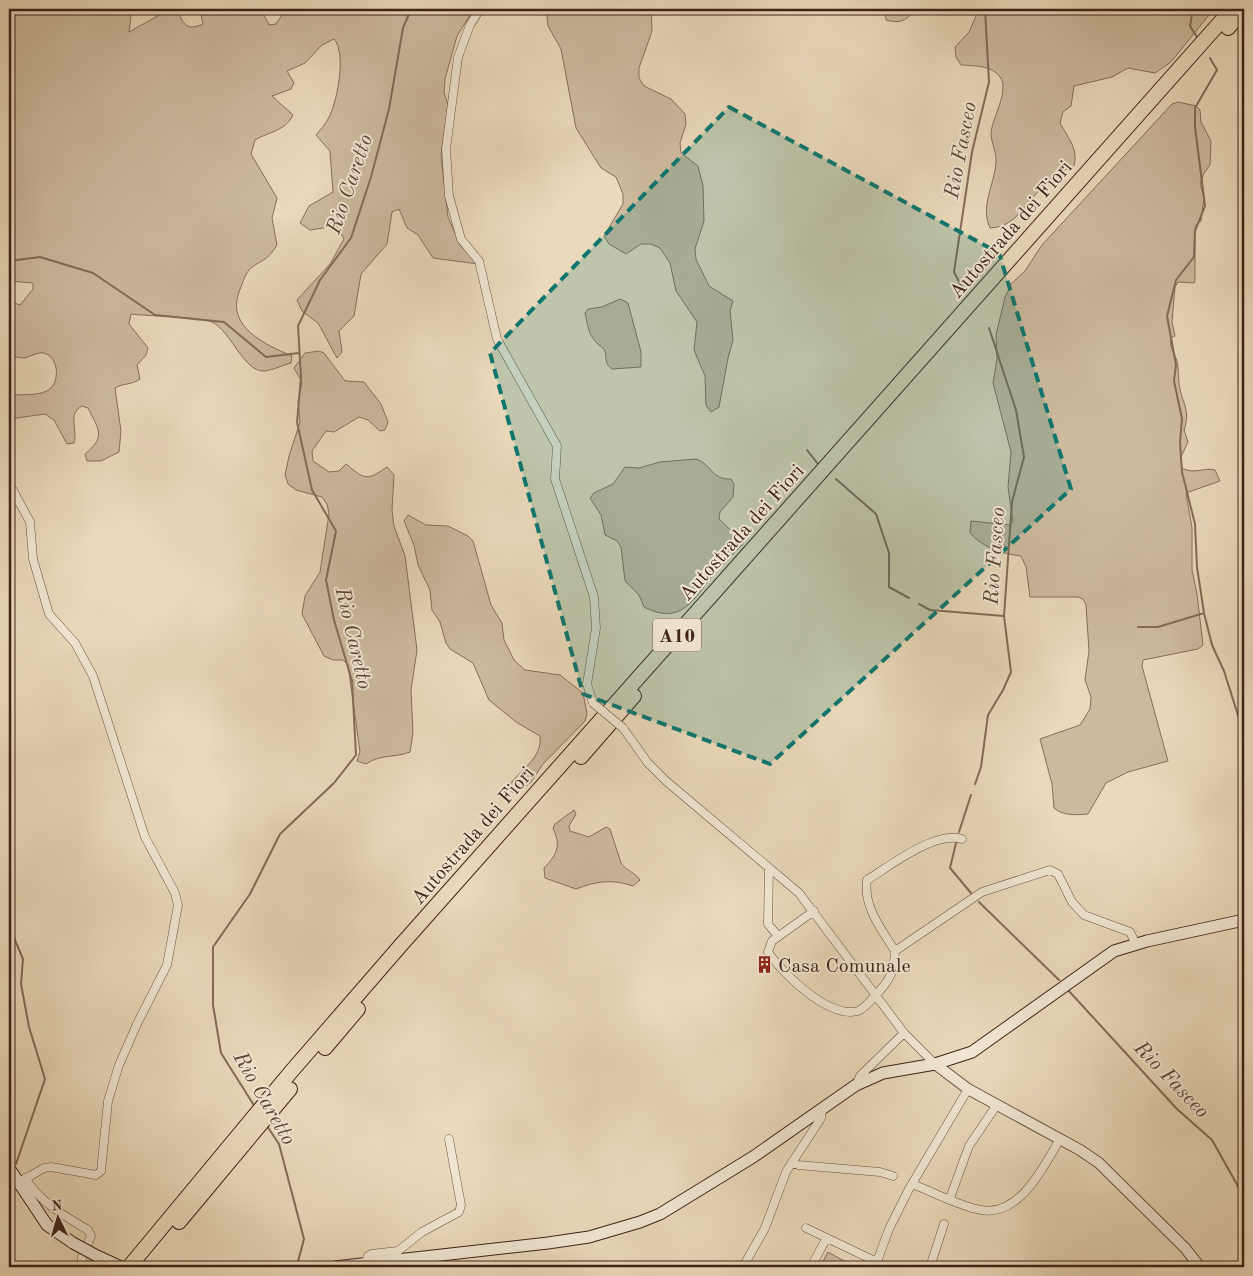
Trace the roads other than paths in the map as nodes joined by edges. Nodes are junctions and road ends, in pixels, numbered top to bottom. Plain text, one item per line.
1 (480, 9) edge
2 (1232, 9) edge
3 (1244, 9) edge
4 (9, 483) edge
5 (962, 839) dead end
6 (769, 868) junction
7 (814, 911) junction
8 (1244, 920) edge
9 (778, 936) junction
10 (1136, 944) junction
11 (895, 951) junction
12 (876, 996) junction
13 (904, 1033) junction
14 (935, 1064) junction
15 (856, 1085) junction
16 (968, 1089) junction
17 (996, 1106) junction
18 (822, 1110) junction
19 (449, 1139) dead end
20 (1060, 1139) junction
21 (792, 1162) junction
22 (9, 1168) edge
23 (892, 1176) dead end
24 (22, 1181) junction
25 (912, 1184) junction
26 (950, 1198) junction
27 (944, 1224) dead end
28 (806, 1228) dead end
29 (826, 1238) junction
30 (413, 1263) edge
31 (365, 1264) junction
32 (876, 1265) edge
33 (82, 1267) edge
34 (122, 1267) edge
35 (129, 1267) edge
36 (142, 1267) edge
37 (335, 1267) edge
38 (743, 1267) edge
39 (811, 1267) edge
40 (930, 1267) edge
41 (1201, 1267) edge

1 - 6 street, bridge
2 - 35 highway, Autostrada dei Fiori / A10
3 - 36 highway, Autostrada dei Fiori / A10
4 - 24 street
5 - 11 street
6 - 7 street
6 - 9 street
7 - 9 street
7 - 12 street
8 - 10 main road
9 - 12 street
10 - 11 street
10 - 14 main road
11 - 12 street
12 - 13 street
13 - 14 street
13 - 15 street
14 - 15 main road
14 - 16 street
15 - 18 main road
16 - 17 street
16 - 25 street
17 - 20 street
17 - 26 street
18 - 21 street
18 - 30 main road
19 - 31 street
20 - 26 street
20 - 41 street
21 - 23 street
21 - 38 street
22 - 24 main road
24 - 33 street
24 - 34 main road, bridge
25 - 26 street
25 - 32 street
27 - 40 street
28 - 29 street
29 - 32 street
29 - 39 street
30 - 31 main road
31 - 37 main road

